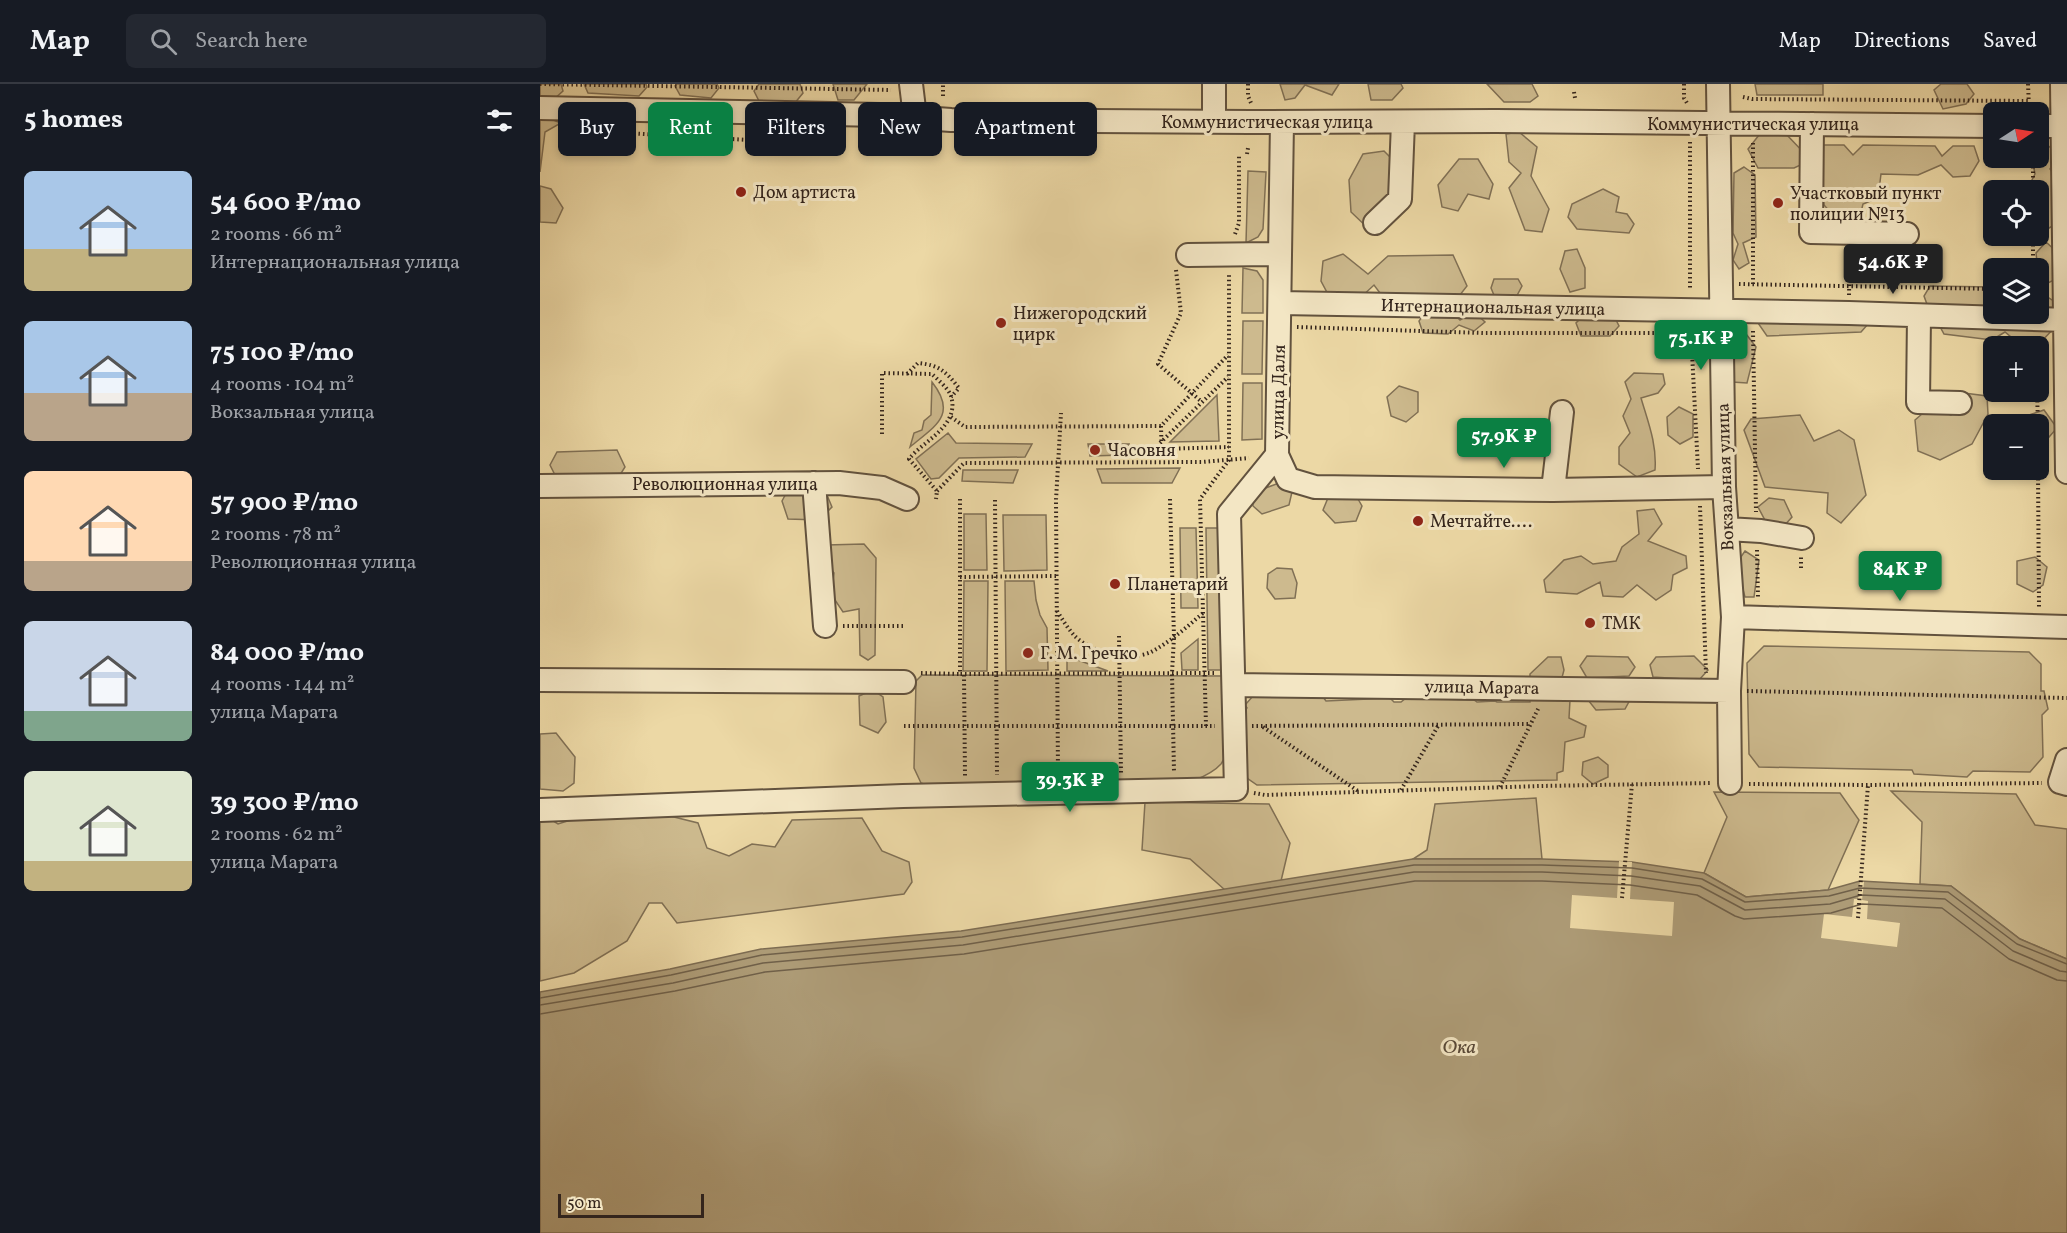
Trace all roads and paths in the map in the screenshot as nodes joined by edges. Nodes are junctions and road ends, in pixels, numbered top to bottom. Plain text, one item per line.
1 (540, 84) edge
2 (943, 84) edge
3 (1214, 84) edge
4 (1248, 84) edge
5 (1684, 84) edge
6 (1718, 84) edge
7 (2028, 84) edge
8 (2062, 84) edge
9 (901, 87) edge
10 (1574, 92) dead end
11 (943, 96) dead end
12 (1743, 97) dead end
13 (1575, 98) dead end
14 (2028, 101) joint
15 (908, 102) edge
16 (1251, 103) dead end
17 (1689, 106) dead end
18 (540, 108) edge
19 (858, 116) edge
20 (942, 119) edge
21 (1214, 122) junction
22 (1282, 122) junction
23 (1403, 122) junction
24 (2049, 122) edge
25 (1718, 123) junction
26 (1812, 124) junction
27 (1983, 126) edge
28 (2064, 126) junction
29 (636, 134) edge
30 (745, 140) edge
31 (1753, 140) dead end
32 (1690, 141) dead end
33 (1248, 148) dead end
34 (1239, 153) dead end
35 (1247, 154) dead end
36 (1375, 223) dead end
37 (1851, 232) junction
38 (1907, 234) dead end
39 (1229, 254) junction
40 (1280, 254) junction
41 (1181, 259) joint
42 (1732, 284) dead end
43 (1753, 284) junction
44 (1850, 286) junction
45 (1983, 289) edge
46 (1753, 293) dead end
47 (1690, 296) dead end
48 (1280, 303) junction
49 (1720, 311) junction
50 (1849, 314) junction
51 (1919, 316) junction
52 (2066, 320) edge
53 (1753, 325) dead end
54 (1279, 326) junction
55 (1710, 333) dead end
56 (1229, 354) junction
57 (906, 374) junction
58 (1229, 377) junction
59 (1192, 393) junction
60 (951, 397) junction
61 (2067, 398) edge
62 (1202, 402) junction
63 (1960, 403) dead end
64 (1061, 412) dead end
65 (1562, 412) dead end
66 (951, 417) junction
67 (1060, 426) junction
68 (1161, 426) junction
69 (882, 434) dead end
70 (1160, 443) junction
71 (1229, 447) junction
72 (1161, 449) junction
73 (1277, 455) junction
74 (1229, 460) junction
75 (1058, 462) junction
76 (1162, 462) junction
77 (2067, 472) edge
78 (2038, 480) edge
79 (814, 483) junction
80 (540, 486) edge
81 (1724, 487) junction
82 (1553, 490) junction
83 (937, 491) junction
84 (908, 499) dead end
85 (936, 499) dead end
86 (960, 500) dead end
87 (994, 500) dead end
88 (1170, 500) dead end
89 (1727, 529) junction
90 (1757, 531) junction
91 (1802, 538) dead end
92 (960, 576) junction
93 (996, 576) junction
94 (1057, 576) junction
95 (1057, 610) junction
96 (2039, 612) dead end
97 (1203, 613) junction
98 (1733, 617) junction
99 (1759, 618) junction
100 (825, 626) dead end
101 (854, 626) dead end
102 (905, 626) dead end
103 (2067, 627) edge
104 (1119, 636) dead end
105 (1174, 637) junction
106 (1119, 656) junction
107 (1172, 673) junction
108 (1205, 673) junction
109 (997, 674) junction
110 (1058, 674) junction
111 (1119, 674) junction
112 (962, 675) junction
113 (910, 678) joint
114 (1234, 679) junction
115 (540, 680) edge
116 (1550, 688) junction
117 (1729, 691) junction
118 (2067, 698) edge
119 (1206, 726) dead end
120 (1261, 726) dead end
121 (1438, 726) dead end
122 (2067, 760) edge
123 (1730, 783) junction
124 (2064, 783) edge
125 (1632, 784) junction
126 (1869, 785) junction
127 (1500, 788) junction
128 (1236, 789) junction
129 (1175, 790) junction
130 (1400, 790) junction
131 (1122, 791) junction
132 (1359, 792) junction
133 (1058, 793) junction
134 (965, 794) junction
135 (997, 794) junction
136 (540, 810) edge
137 (1622, 898) dead end
138 (1858, 918) dead end

1 - 9 path
2 - 11 path
3 - 21 street
4 - 16 path
5 - 17 path
6 - 25 street, Вокзальная улица
7 - 14 path
8 - 28 street
9 - 15 street
10 - 13 path
12 - 14 path
18 - 19 street, Коммунистическая улица
20 - 21 street, Коммунистическая улица
21 - 22 street, Коммунистическая улица
22 - 23 street, Коммунистическая улица
22 - 40 street, улица Даля
23 - 25 street, Коммунистическая улица
23 - 36 street
24 - 28 street
25 - 26 street, Коммунистическая улица
25 - 49 street, Вокзальная улица
26 - 27 street, Коммунистическая улица
26 - 37 street
28 - 52 street
29 - 30 path
31 - 43 path
32 - 47 path
33 - 35 path
34 - 39 path
37 - 38 street
37 - 44 path
39 - 40 street
39 - 41 street
39 - 56 path
40 - 48 street, улица Даля
41 - 59 path
42 - 43 path
43 - 44 path
43 - 46 path
44 - 45 path
44 - 50 path
48 - 49 street, Интернациональная улица
48 - 54 street, улица Даля
49 - 50 street, Интернациональная улица
49 - 81 street, Вокзальная улица
50 - 51 street, Интернациональная улица
51 - 52 street, Интернациональная улица
51 - 63 street
52 - 61 street
53 - 90 path
54 - 55 path
54 - 73 street, улица Даля
56 - 58 path
56 - 59 path
57 - 60 path
57 - 60 path
57 - 69 path
58 - 62 path
58 - 71 path
59 - 62 path
59 - 68 path
60 - 66 path
61 - 77 street
62 - 70 path
64 - 67 path
65 - 82 street
66 - 67 path
66 - 83 path
67 - 68 path
67 - 75 path
68 - 70 path
70 - 72 path
71 - 72 path
71 - 74 path
72 - 76 path
73 - 74 path
73 - 82 street
73 - 114 street, улица Даля
74 - 76 path
74 - 97 path
75 - 76 path
75 - 83 path
75 - 94 path
78 - 96 path
79 - 80 street, Революционная улица
79 - 84 street, Революционная улица
79 - 100 street
81 - 82 street
81 - 89 street, Вокзальная улица
83 - 85 path
86 - 92 path
87 - 93 path
88 - 105 path
89 - 90 street
89 - 98 street, Вокзальная улица
90 - 91 street
90 - 99 path
92 - 93 path
92 - 112 path
93 - 94 path
93 - 109 path
94 - 95 path
95 - 106 path
95 - 110 path
97 - 105 path
97 - 108 path
98 - 99 street
98 - 117 street, Вокзальная улица
99 - 103 street
101 - 102 path
104 - 106 path
105 - 106 path
105 - 107 path
106 - 111 path
107 - 108 path
107 - 111 path
107 - 129 path
108 - 114 path
108 - 119 path
109 - 110 path
109 - 112 path
109 - 135 path
110 - 111 path
110 - 133 path
111 - 131 path
112 - 113 path
112 - 134 path
113 - 115 street
114 - 116 street, улица Марата
114 - 128 street, улица Даля
116 - 117 street, улица Марата
116 - 127 path
117 - 118 path
117 - 123 street, Вокзальная улица
120 - 132 path
121 - 130 path
122 - 124 street
123 - 125 path
123 - 126 path
124 - 126 path
125 - 127 path
125 - 137 path
126 - 138 path
127 - 130 path
128 - 129 street
128 - 132 path
129 - 131 street
130 - 132 path
131 - 133 street
133 - 135 street
134 - 135 street
134 - 136 street

